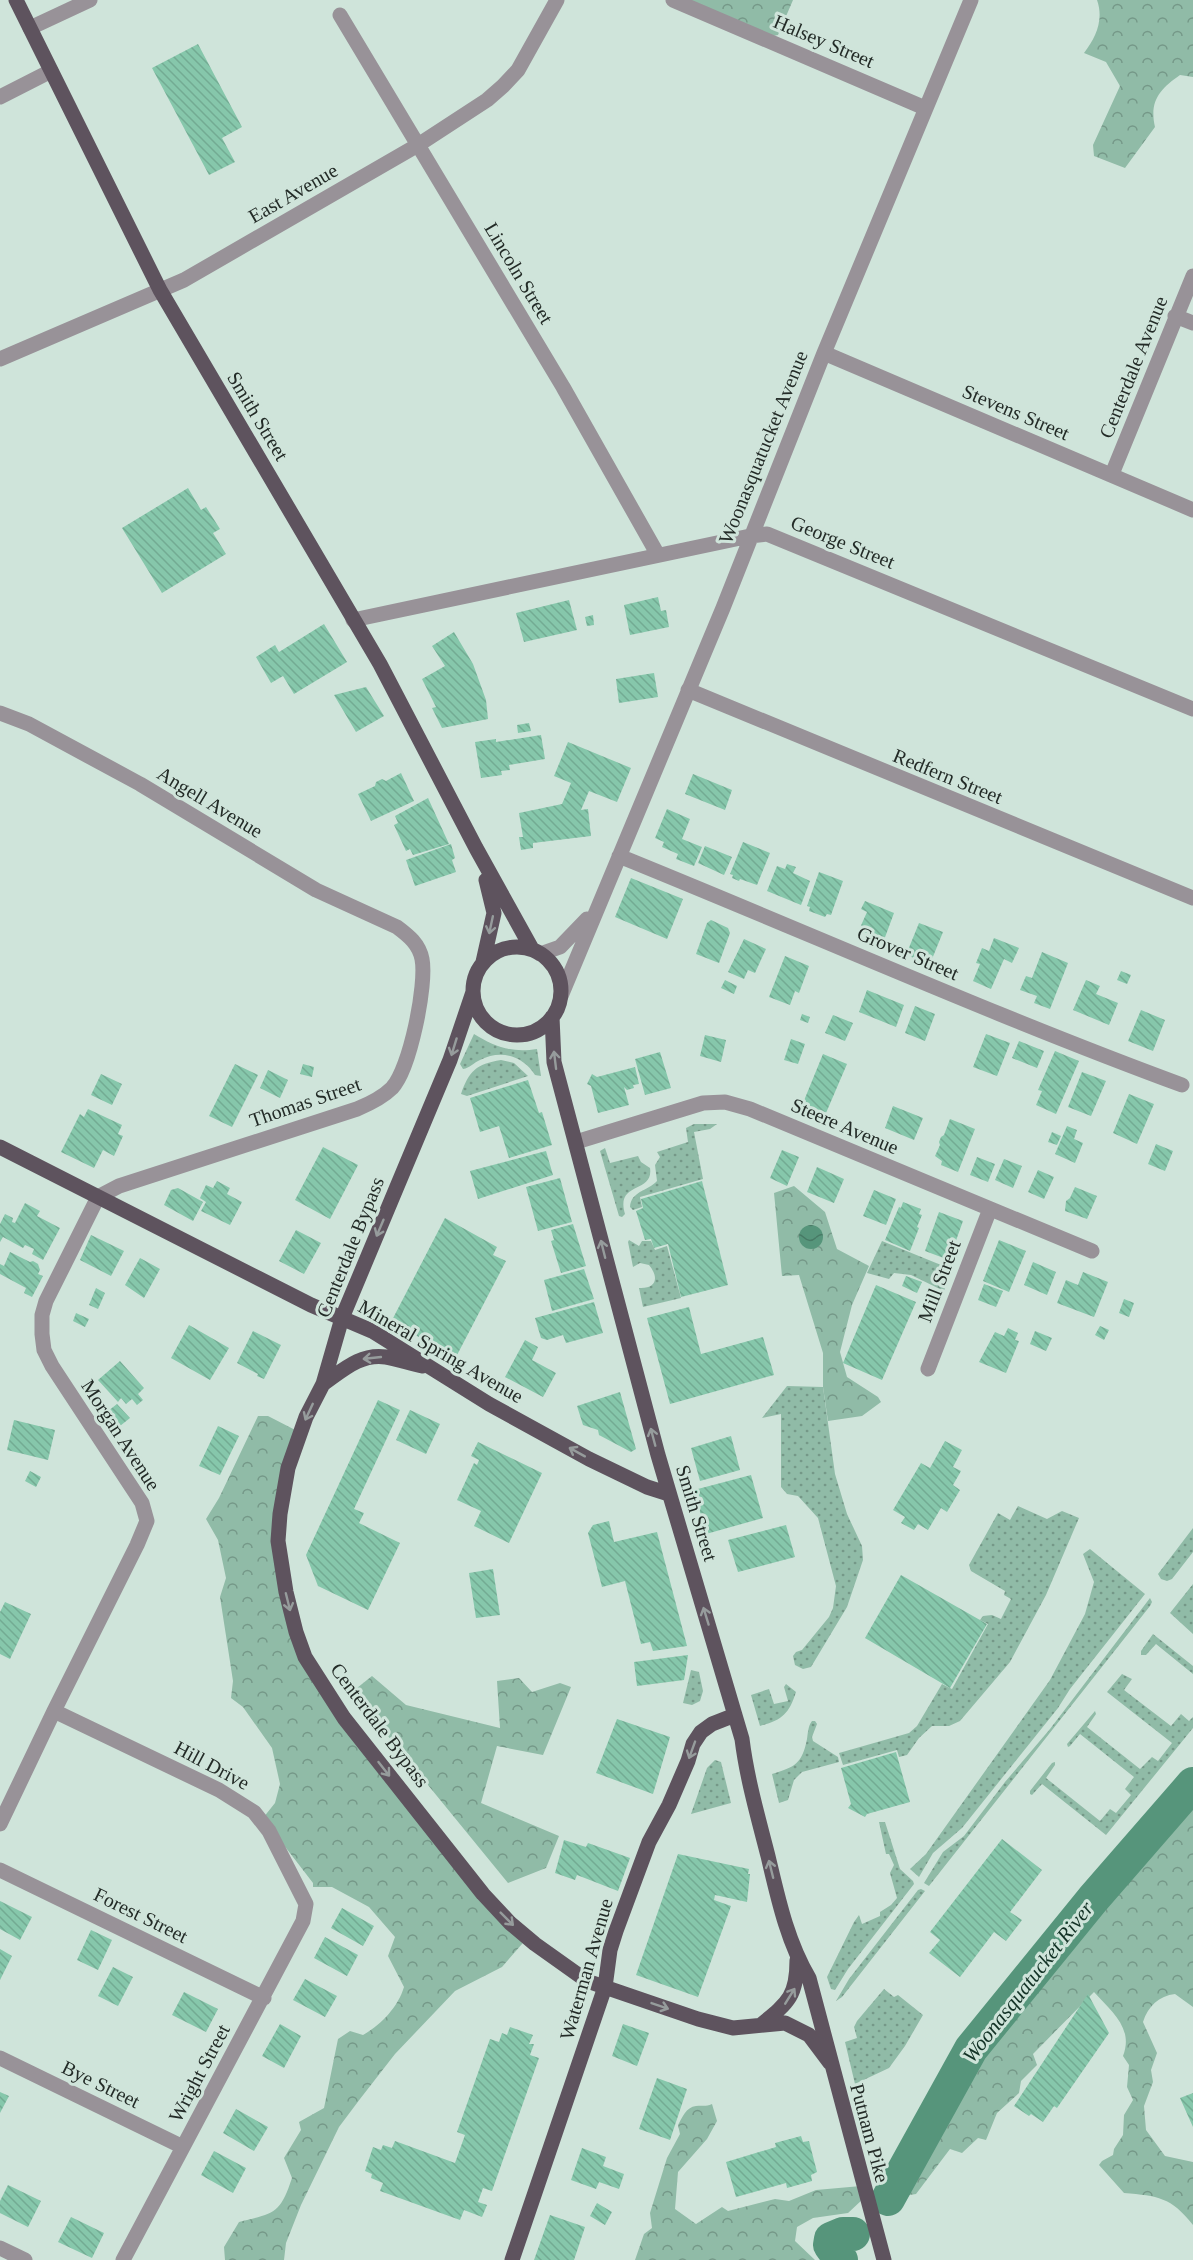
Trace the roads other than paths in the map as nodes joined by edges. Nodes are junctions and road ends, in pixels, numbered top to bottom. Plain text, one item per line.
1 (16, 0) edge
2 (90, 0) edge
3 (557, 0) edge
4 (673, 0) edge
5 (971, 0) edge
6 (340, 15) dead end
7 (30, 28) junction
8 (51, 71) junction
9 (0, 97) edge
10 (926, 108) junction
11 (418, 145) junction
12 (1193, 276) edge
13 (160, 290) junction
14 (1175, 316) junction
15 (1193, 323) edge
16 (824, 353) junction
17 (0, 359) edge
18 (1112, 474) junction
19 (1193, 510) edge
20 (750, 536) junction
21 (658, 555) junction
22 (353, 620) junction
23 (688, 690) junction
24 (1193, 709) edge
25 (0, 713) edge
26 (476, 848) junction
27 (619, 856) junction
28 (1193, 898) edge
29 (595, 910) junction
30 (398, 927) joint
31 (536, 951) junction
32 (483, 962) junction
33 (473, 992) junction
34 (561, 996) junction
35 (552, 1017) junction
36 (1182, 1085) dead end
37 (576, 1142) junction
38 (0, 1147) edge
39 (98, 1197) junction
40 (990, 1209) junction
41 (1092, 1251) dead end
42 (342, 1318) junction
43 (426, 1367) junction
44 (928, 1369) dead end
45 (323, 1384) junction
46 (669, 1494) junction
47 (54, 1711) junction
48 (735, 1715) junction
49 (0, 1824) edge
50 (0, 1870) edge
51 (306, 1904) joint
52 (797, 1957) junction
53 (605, 1988) junction
54 (264, 1998) junction
55 (819, 2016) junction
56 (785, 2023) junction
57 (762, 2024) junction
58 (0, 2058) edge
59 (830, 2063) junction
60 (183, 2147) junction
61 (1, 2251) edge
62 (25, 2260) edge
63 (123, 2260) edge
64 (512, 2260) edge
65 (884, 2260) edge

1 - 7 main road, Smith Street
2 - 7 street
3 - 11 street, East Avenue
4 - 10 street, Halsey Street
5 - 10 street, Woonasquatucket Avenue
6 - 11 street, Lincoln Street
7 - 8 main road, Smith Street
8 - 9 street
8 - 13 main road, Smith Street
10 - 16 street, Woonasquatucket Avenue
11 - 13 street, East Avenue
11 - 21 street, Lincoln Street
12 - 14 street, Centerdale Avenue
13 - 17 street, East Avenue
13 - 22 main road, Smith Street
14 - 15 street
14 - 18 street, Centerdale Avenue
16 - 18 street, Stevens Street
16 - 20 street, Woonasquatucket Avenue
18 - 19 street, Stevens Street
20 - 21 street, George Street
20 - 23 street, Woonasquatucket Avenue
20 - 24 street, George Street
21 - 22 street, George Street
22 - 26 main road, Smith Street
23 - 27 street, Woonasquatucket Avenue
23 - 28 street, Redfern Street
25 - 30 street, Angell Avenue
26 - 31 main road, Smith Street
26 -> 32 main road, Smith Street
27 - 29 street, Woonasquatucket Avenue
27 - 36 street, Grover Street
29 - 31 street, Woonasquatucket Avenue
29 - 34 street, Woonasquatucket Avenue
30 - 39 street, Thomas Street
31 - 32 main road
31 - 34 main road
32 - 33 main road
33 - 35 main road
33 -> 42 main road, Centerdale Bypass
34 - 35 main road
37 -> 35 main road, Smith Street
37 - 40 street, Steere Avenue
46 -> 37 main road, Smith Street
38 - 39 main road, Mineral Spring Avenue
39 - 42 main road, Mineral Spring Avenue
39 - 47 street, Morgan Avenue
40 - 41 street, Steere Avenue
40 - 44 street, Mill Street
42 - 43 main road, Mineral Spring Avenue
42 - 45 main road, Centerdale Bypass
43 -> 45 main road
46 -> 43 main road, Mineral Spring Avenue
45 -> 53 main road, Centerdale Bypass
48 -> 46 main road, Smith Street
47 - 49 street, Morgan Avenue
47 - 51 street, Hill Drive
52 -> 48 main road, Smith Street
48 -> 53 main road, Waterman Avenue
50 - 54 street, Forest Street
51 - 54 street, Wright Street
52 - 55 main road, Smith Street
57 -> 52 main road
53 -> 57 main road, Centerdale Bypass
53 - 64 main road, Waterman Avenue
54 - 60 street, Wright Street
55 - 56 main road, Centerdale Bypass
55 - 59 main road, Putnam Pike
56 - 57 main road, Centerdale Bypass
56 - 59 main road
58 - 60 street, Bye Street
59 - 65 main road, Putnam Pike
60 - 63 street, Wright Street
61 - 62 street

